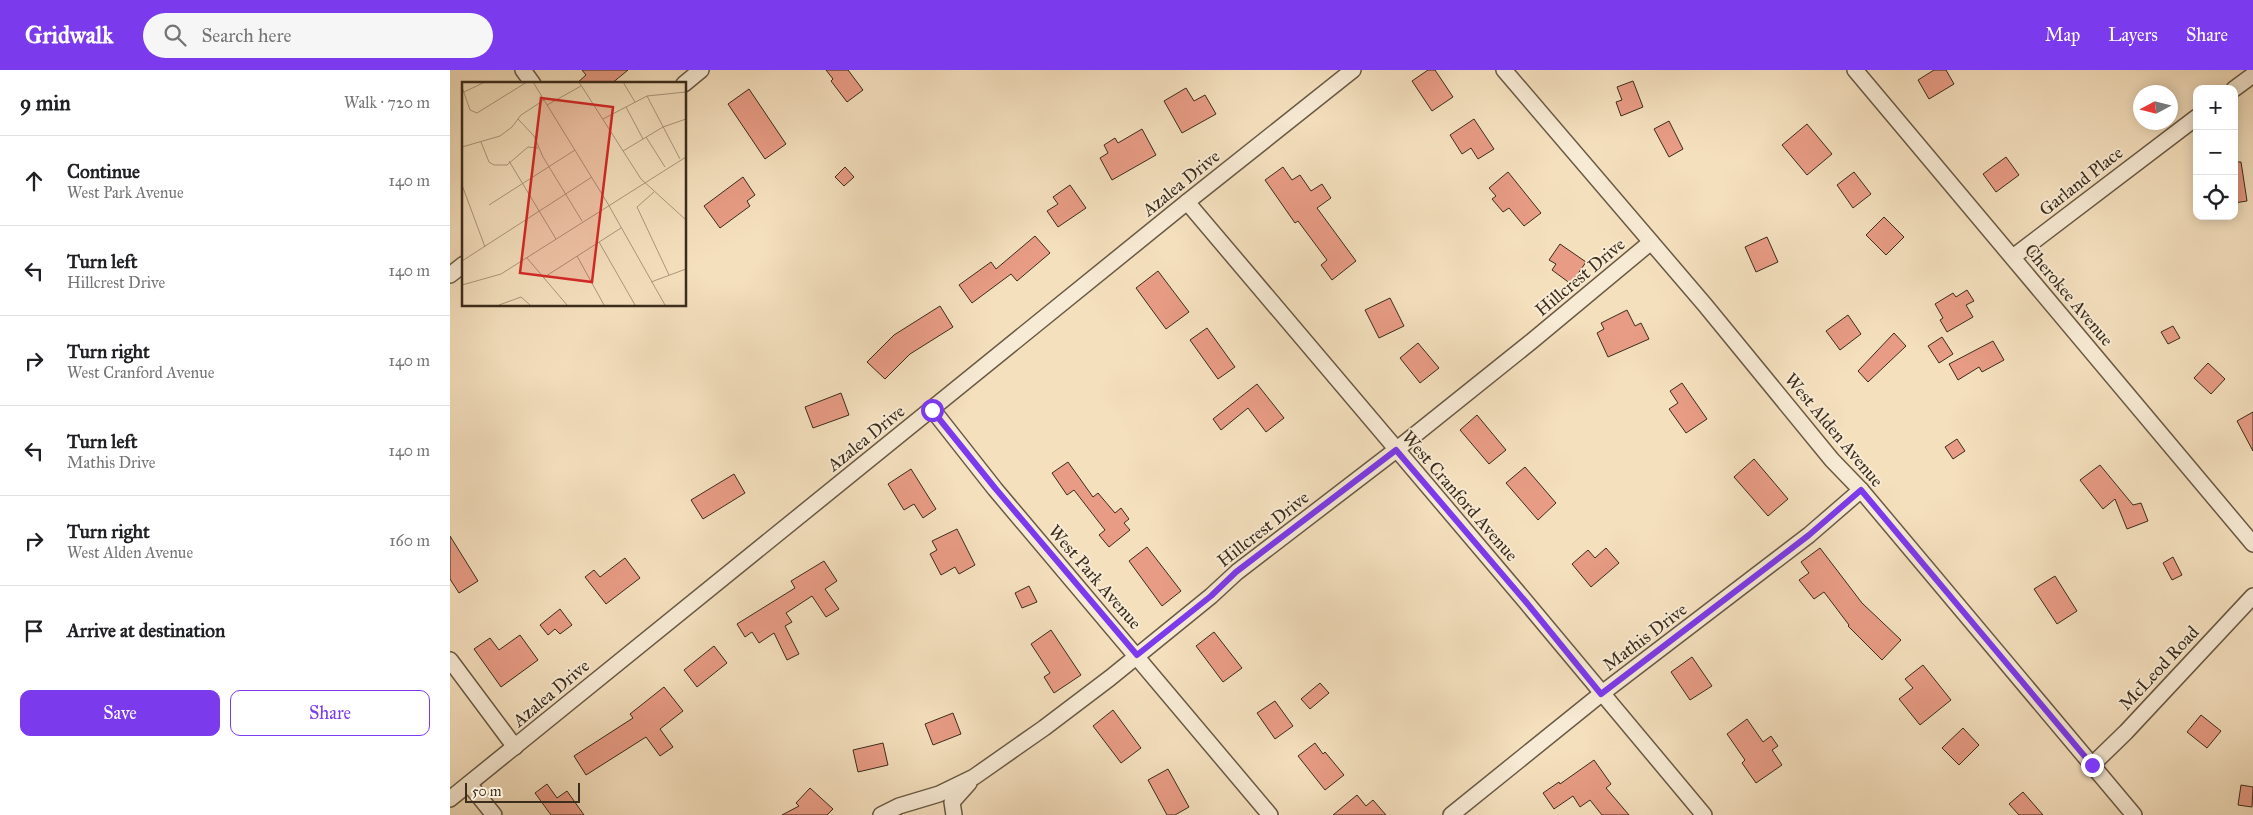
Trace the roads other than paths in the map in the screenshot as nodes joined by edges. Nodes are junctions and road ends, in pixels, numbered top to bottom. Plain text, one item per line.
1 (524, 70) edge
2 (701, 70) edge
3 (1354, 70) edge
4 (1504, 70) edge
5 (1855, 70) edge
6 (2253, 75) edge
7 (532, 82) edge
8 (686, 82) edge
9 (2238, 86) edge
10 (2193, 120) edge
11 (1187, 202) junction
12 (1651, 242) junction
13 (2013, 257) junction
14 (462, 266) edge
15 (450, 275) edge
16 (932, 410) junction
17 (1396, 450) junction
18 (1861, 490) junction
19 (2253, 544) edge
20 (2253, 596) edge
21 (1137, 655) junction
22 (450, 660) edge
23 (1601, 694) junction
24 (515, 748) junction
25 (2092, 765) junction
26 (974, 777) junction
27 (469, 784) junction
28 (450, 799) edge
29 (494, 815) edge
30 (881, 815) edge
31 (954, 815) edge
32 (1270, 815) edge
33 (1451, 815) edge
34 (1704, 815) edge
35 (2134, 815) edge

1 - 7 street
2 - 8 street
3 - 11 street, Azalea Drive
4 - 12 street, West Alden Avenue
5 - 13 street, Cherokee Avenue
6 - 9 street
10 - 13 street, Garland Place
11 - 16 street, Azalea Drive
11 - 17 street, West Cranford Avenue
12 - 17 street, Hillcrest Drive
12 - 18 street, West Alden Avenue
13 - 19 street, Cherokee Avenue
14 - 15 street
16 - 21 street, West Park Avenue
16 - 24 street, Azalea Drive
17 - 21 street, Hillcrest Drive
17 - 23 street, West Cranford Avenue
18 - 23 street, Mathis Drive
18 - 25 street, West Alden Avenue
20 - 25 street, McLeod Road
21 - 26 street, Hillcrest Drive
21 - 32 street, West Park Avenue
22 - 24 street
23 - 33 street, Mathis Drive
23 - 34 street, West Cranford Avenue
24 - 27 street, Azalea Drive
25 - 35 street, West Alden Avenue
26 - 30 street, Hillcrest Drive
26 - 31 street
27 - 28 street, Azalea Drive
27 - 29 street

